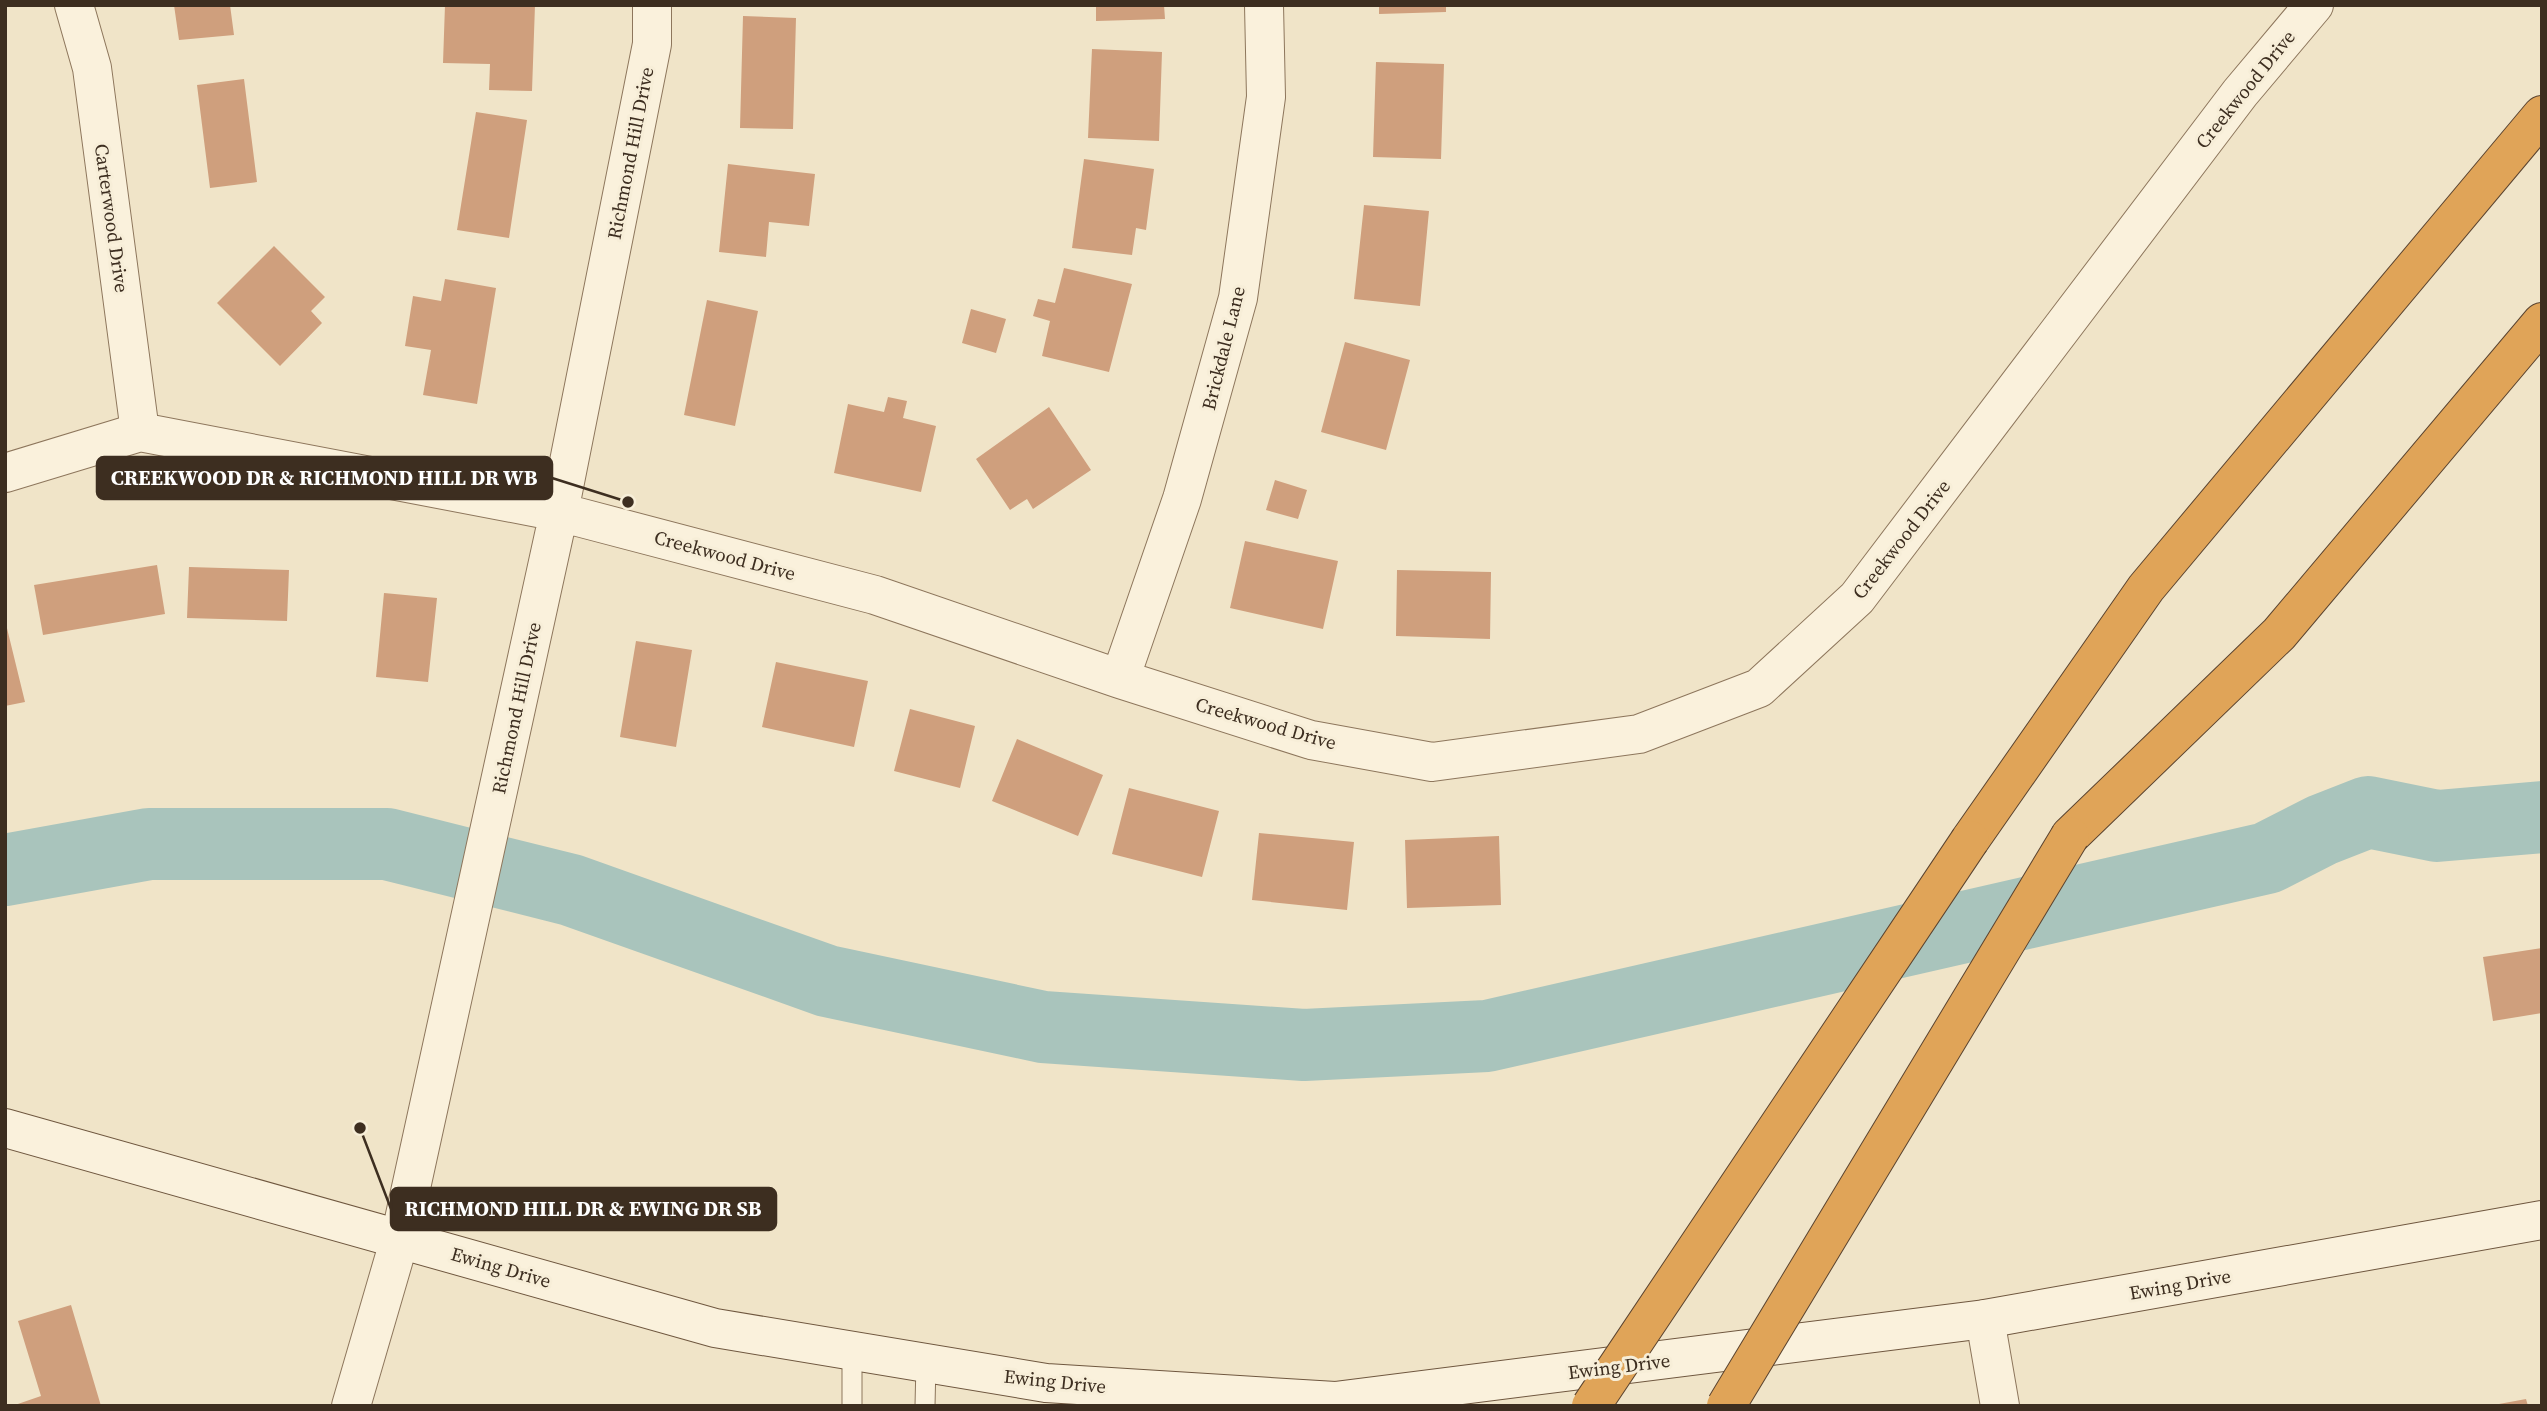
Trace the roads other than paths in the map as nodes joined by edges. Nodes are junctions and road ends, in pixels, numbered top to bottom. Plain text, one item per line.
1 (74, 5) edge
2 (652, 5) edge
3 (1264, 5) edge
4 (2314, 5) edge
5 (2542, 115) edge
6 (2542, 321) edge
7 (140, 432) junction
8 (5, 472) edge
9 (559, 512) junction
10 (1120, 679) junction
11 (5, 1128) edge
12 (2542, 1220) edge
13 (400, 1238) junction
14 (1985, 1319) junction
15 (852, 1351) junction
16 (926, 1363) junction
17 (351, 1406) edge
18 (852, 1406) edge
19 (925, 1406) edge
20 (1591, 1406) edge
21 (1727, 1406) edge
22 (2000, 1406) edge

1 - 7 street, Carterwood Drive
2 - 9 street, Richmond Hill Drive
3 - 10 street, Brickdale Lane
4 - 10 street, Creekwood Drive
5 - 20 highway, bridge
6 - 21 highway, bridge
7 - 8 street, Creekwood Drive
7 - 9 street, Creekwood Drive
9 - 10 street, Creekwood Drive
9 - 13 street, Richmond Hill Drive
11 - 13 street, Ewing Drive
12 - 14 street, Ewing Drive
13 - 15 street, Ewing Drive
13 - 17 street, Richmond Hill Drive
14 - 16 street, Ewing Drive
14 - 22 street
15 - 16 street, Ewing Drive
15 - 18 lane
16 - 19 lane

